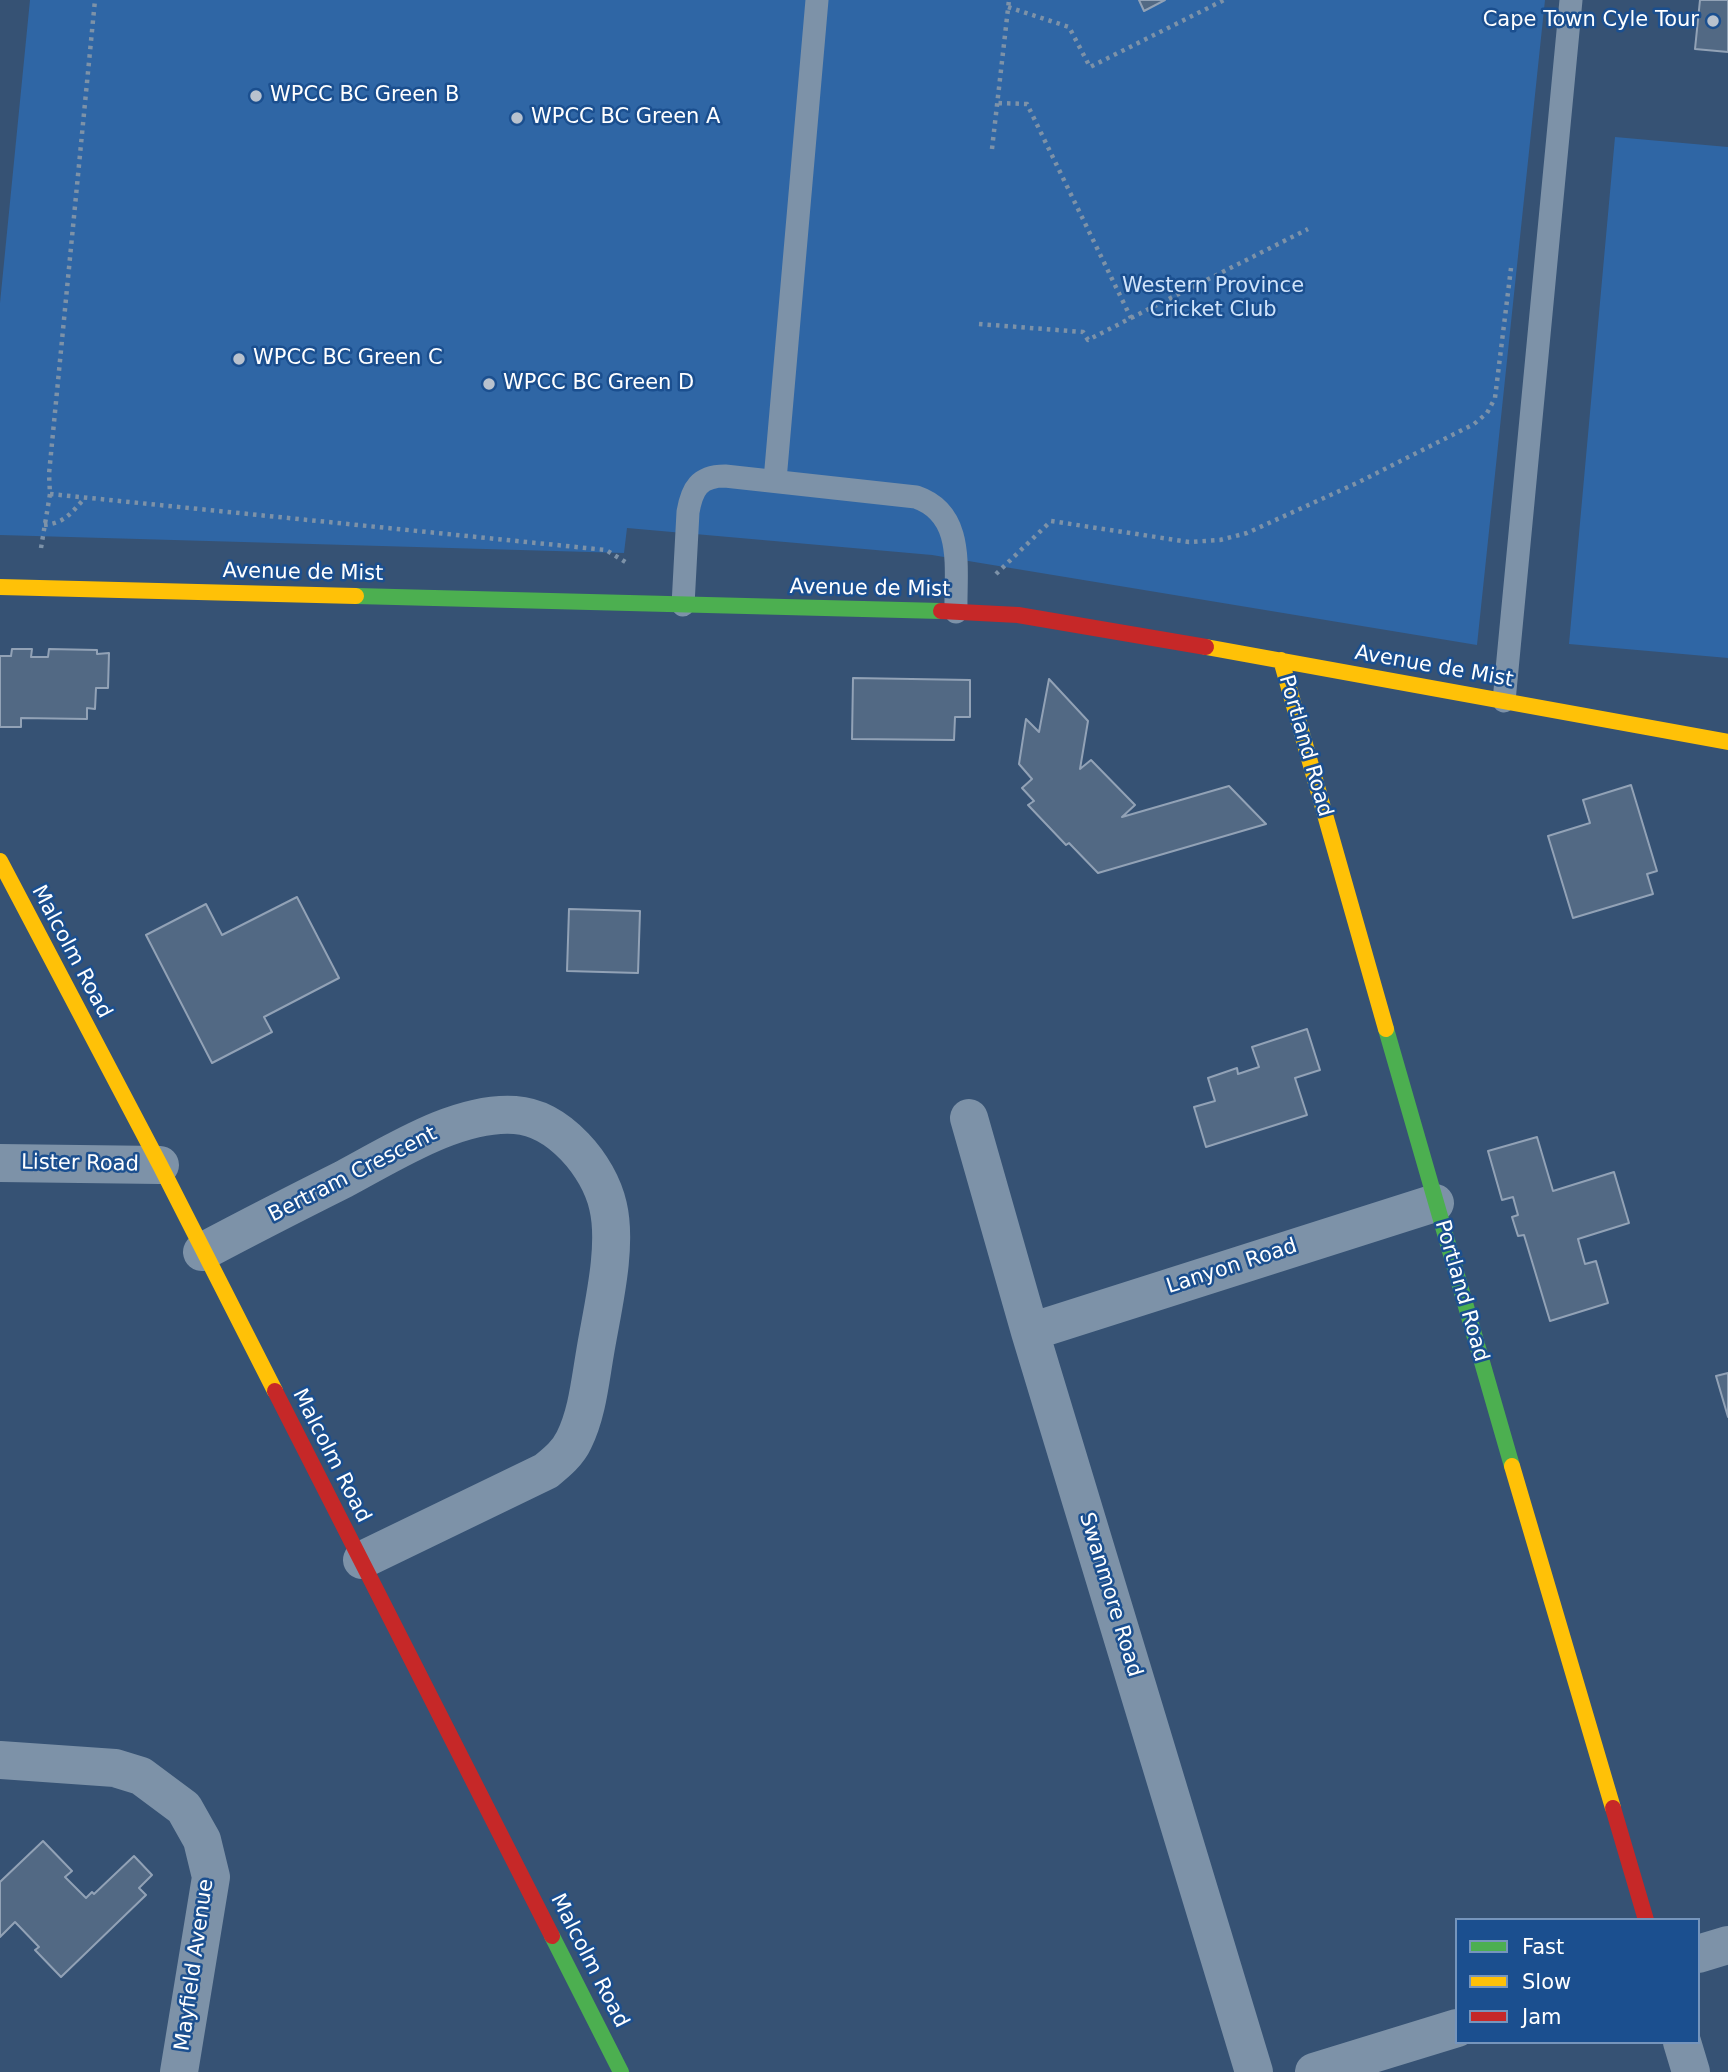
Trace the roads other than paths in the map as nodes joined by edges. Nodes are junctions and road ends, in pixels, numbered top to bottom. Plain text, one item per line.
1 (817, 0) edge
2 (1571, 0) edge
3 (775, 480) junction
4 (0, 587) edge
5 (683, 605) junction
6 (956, 612) junction
7 (1280, 660) junction
8 (1504, 701) junction
9 (1728, 742) edge
10 (0, 861) edge
11 (969, 1118) dead end
12 (0, 1163) edge
13 (160, 1165) junction
14 (1434, 1203) junction
15 (202, 1252) junction
16 (1030, 1332) junction
17 (362, 1560) junction
18 (0, 1760) edge
19 (1645, 1918) edge
20 (1728, 1945) edge
21 (1700, 1953) edge
22 (1455, 2029) edge
23 (1683, 2044) edge
24 (179, 2072) edge
25 (621, 2072) edge
26 (1254, 2072) edge
27 (1314, 2072) edge
28 (1691, 2072) edge

1 - 3 lane
2 - 8 lane
3 - 5 lane
3 - 6 lane
4 - 5 street, Avenue de Mist
5 - 6 street, Avenue de Mist
6 - 7 street, Avenue de Mist
7 - 8 street, Avenue de Mist
7 - 14 street, Portland Road
8 - 9 street, Avenue de Mist
10 - 13 street, Malcolm Road
11 - 16 street, Swanmore Road
12 - 13 street, Lister Road
13 - 15 street, Malcolm Road
14 - 16 street, Lanyon Road
14 - 19 street, Portland Road
15 - 17 street, Malcolm Road
15 - 17 street, Bertram Crescent
16 - 26 street, Swanmore Road
17 - 25 street, Malcolm Road
18 - 24 street, Mayfield Avenue
20 - 21 street
22 - 27 street
23 - 28 street

